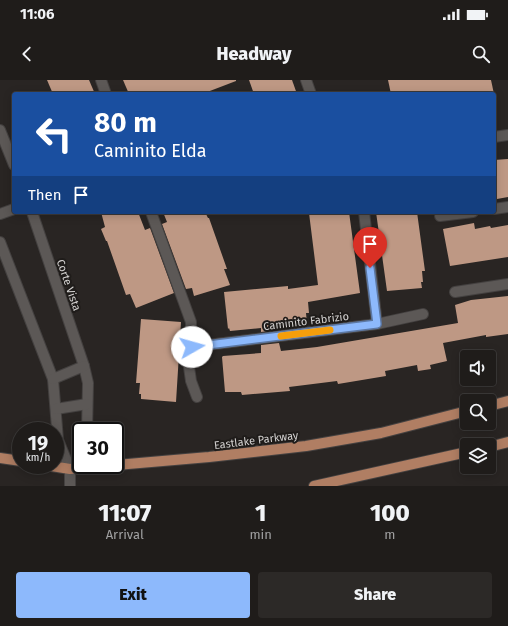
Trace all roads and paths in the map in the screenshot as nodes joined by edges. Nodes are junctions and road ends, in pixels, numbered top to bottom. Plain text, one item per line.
1 (101, 80) edge
2 (306, 80) edge
3 (105, 92) edge
4 (310, 92) edge
5 (0, 130) edge
6 (508, 135) edge
7 (496, 137) edge
8 (12, 160) edge
9 (508, 207) edge
10 (12, 209) edge
11 (496, 209) edge
12 (0, 214) edge
13 (33, 214) edge
14 (152, 214) edge
15 (364, 214) edge
16 (456, 214) edge
17 (440, 216) dead end
18 (0, 242) edge
19 (508, 284) edge
20 (455, 292) dead end
21 (423, 314) dead end
22 (377, 324) junction
23 (192, 347) junction
24 (84, 366) junction
25 (53, 379) junction
26 (197, 397) dead end
27 (508, 401) edge
28 (87, 404) junction
29 (496, 404) edge
30 (56, 409) junction
31 (460, 413) edge
32 (86, 422) edge
33 (508, 442) edge
34 (496, 445) edge
35 (460, 454) edge
36 (0, 458) edge
37 (12, 460) edge
38 (72, 465) edge
39 (64, 468) edge
40 (70, 469) junction
41 (70, 486) edge
42 (314, 486) edge

1 - 3 street
2 - 4 street
5 - 8 street
6 - 7 street
9 - 11 street
10 - 12 street
13 - 24 street, Corte Vista
14 - 23 street
15 - 22 street
16 - 17 street
18 - 25 street
19 - 20 street
21 - 22 street, Caminito Fabrizio
22 - 23 street, Caminito Fabrizio
23 - 26 street
24 - 25 street
24 - 28 street, Corte Vista
25 - 30 street
27 - 29 main road
28 - 30 street
28 - 32 street, Corte Vista
30 - 40 street
31 - 40 main road, Eastlake Parkway
33 - 34 main road
35 - 42 main road
36 - 37 main road
38 - 40 street
39 - 40 main road, Eastlake Parkway
40 - 41 street

